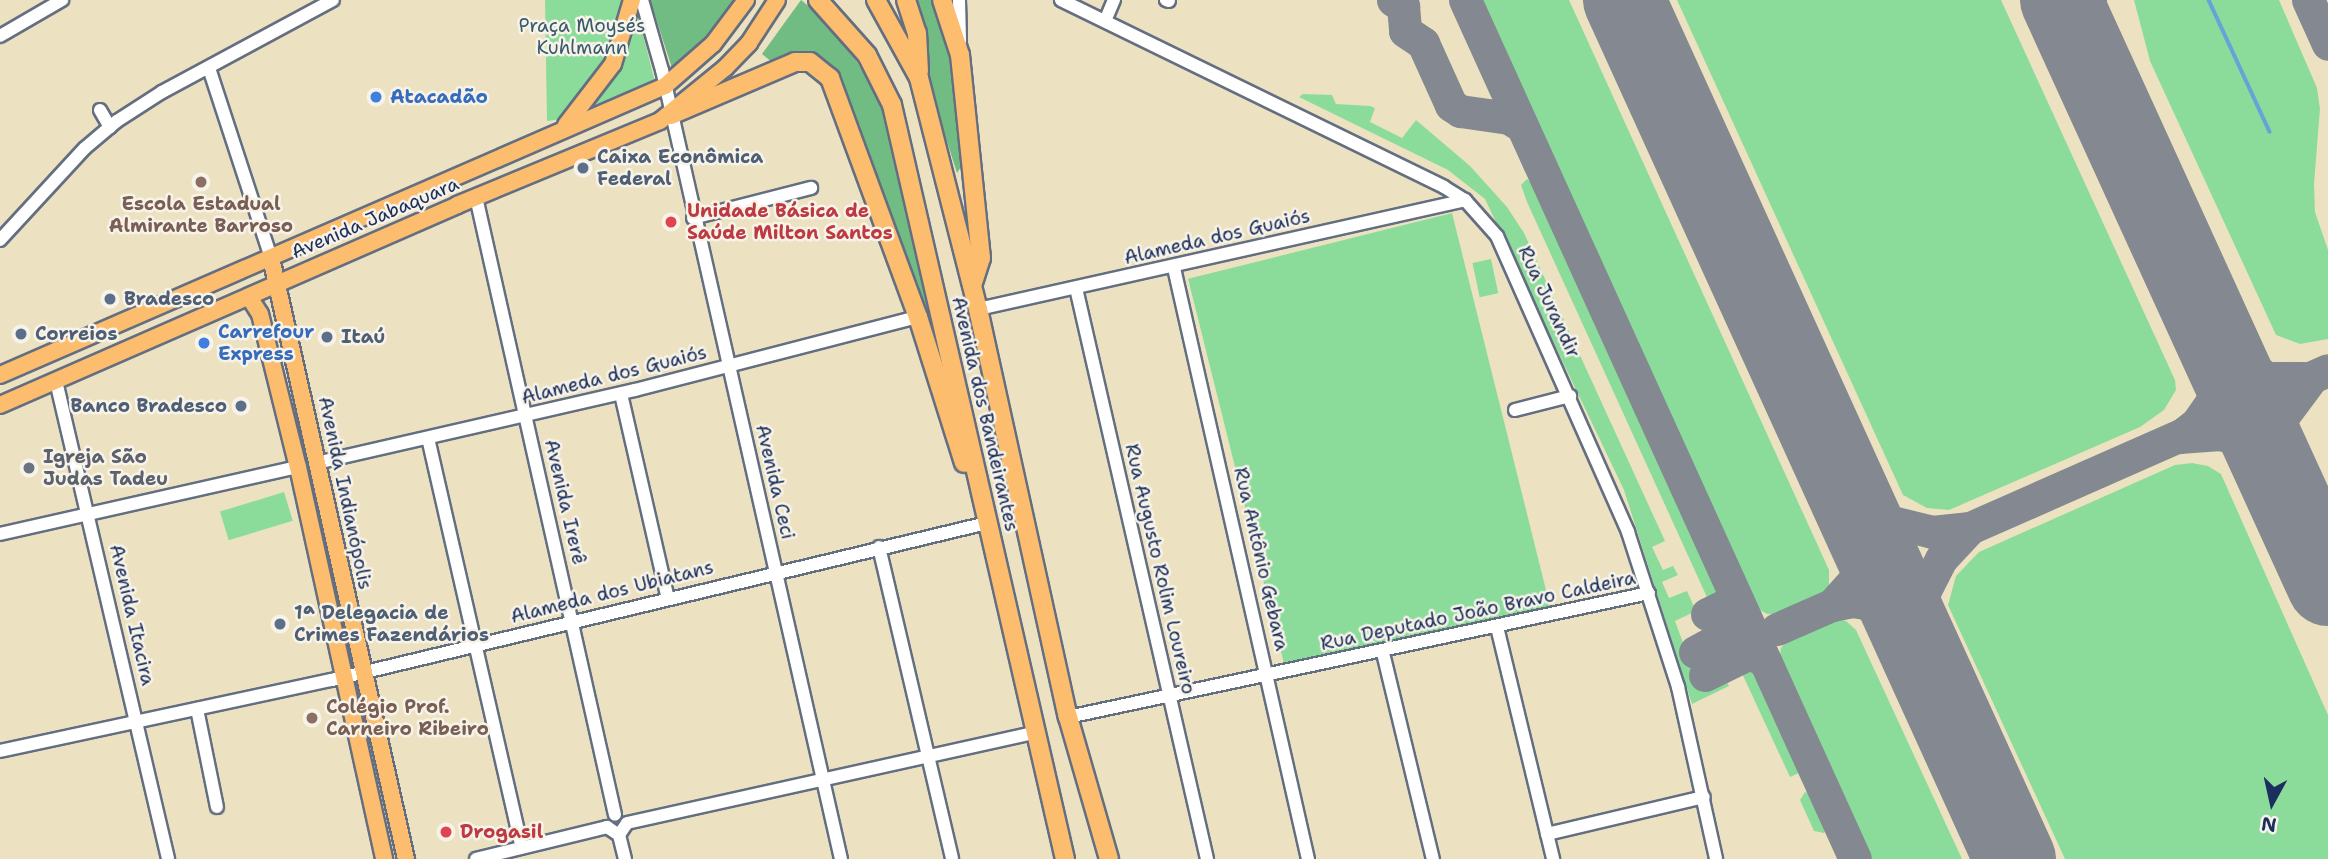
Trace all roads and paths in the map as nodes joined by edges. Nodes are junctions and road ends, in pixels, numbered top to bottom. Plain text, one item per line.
1 (62, 0) edge
2 (333, 0) edge
3 (632, 0) edge
4 (642, 0) edge
5 (746, 0) edge
6 (777, 0) edge
7 (818, 0) edge
8 (876, 0) edge
9 (906, 0) edge
10 (942, 0) edge
11 (959, 0) edge
12 (1061, 0) edge
13 (1114, 0) edge
14 (1105, 20) junction
15 (0, 36) edge
16 (960, 55) junction
17 (209, 68) junction
18 (919, 78) junction
19 (665, 86) junction
20 (100, 110) dead end
21 (671, 115) junction
22 (110, 127) junction
23 (563, 128) junction
24 (481, 163) junction
25 (811, 188) dead end
26 (477, 197) junction
27 (1465, 200) junction
28 (693, 218) junction
29 (0, 240) edge
30 (271, 258) junction
31 (1174, 268) junction
32 (277, 283) junction
33 (972, 285) junction
34 (1076, 288) junction
35 (249, 298) junction
36 (978, 309) junction
37 (918, 317) junction
38 (75, 343) junction
39 (728, 366) junction
40 (0, 375) edge
41 (56, 381) junction
42 (621, 394) junction
43 (1570, 396) junction
44 (0, 405) edge
45 (1514, 411) dead end
46 (524, 417) junction
47 (428, 438) junction
48 (316, 463) junction
49 (298, 467) junction
50 (982, 503) junction
51 (89, 514) junction
52 (987, 523) junction
53 (0, 534) edge
54 (879, 547) junction
55 (775, 570) junction
56 (1650, 593) junction
57 (668, 599) junction
58 (572, 622) junction
59 (1497, 628) junction
60 (476, 645) junction
61 (1383, 653) junction
62 (363, 673) junction
63 (1268, 676) junction
64 (342, 677) junction
65 (1170, 698) junction
66 (197, 709) junction
67 (1068, 717) junction
68 (138, 722) junction
69 (1036, 732) junction
70 (0, 751) edge
71 (929, 756) junction
72 (821, 779) junction
73 (1704, 797) junction
74 (216, 807) dead end
75 (615, 815) junction
76 (627, 823) junction
77 (607, 827) junction
78 (1547, 834) junction
79 (619, 835) junction
80 (522, 847) junction
81 (168, 859) edge
82 (384, 859) edge
83 (406, 859) edge
84 (476, 859) edge
85 (625, 859) edge
86 (841, 859) edge
87 (953, 859) edge
88 (1065, 859) edge
89 (1109, 859) edge
90 (1207, 859) edge
91 (1308, 859) edge
92 (1433, 859) edge
93 (1553, 859) edge
94 (1716, 859) edge

1 - 15 street
2 - 17 street
3 - 23 main road
4 - 19 street, Avenida Ceci
5 - 19 main road, Avenida Jabaquara
6 - 21 main road, Avenida Jabaquara
7 - 50 highway, Avenida dos Bandeirantes
8 - 18 highway, Avenida dos Bandeirantes
9 - 18 highway
10 - 16 highway
11 - 16 street
12 - 14 street, Rua Jurandir
13 - 14 street
14 - 27 street, Rua Jurandir
16 - 33 highway
17 - 22 street
17 - 30 street
18 - 33 highway, Avenida dos Bandeirantes
19 - 21 street, Avenida Ceci
19 - 23 main road, Avenida Jabaquara
20 - 22 street
21 - 26 main road, Avenida Jabaquara
21 - 28 street, Avenida Ceci
21 - 37 highway
22 - 29 street
23 - 24 main road, Avenida Jabaquara
24 - 26 main road
24 - 30 main road, Avenida Jabaquara
25 - 28 street
26 - 32 main road, Avenida Jabaquara
26 - 46 street, Avenida Irerê
27 - 31 street, Alameda dos Guaiós
27 - 43 street, Rua Jurandir
28 - 39 street, Avenida Ceci
30 - 32 main road, Avenida Indianópolis
30 - 38 main road, Avenida Jabaquara
31 - 34 street, Alameda dos Guaiós
31 - 63 street, Rua Antônio Gebara
32 - 35 main road, Avenida Jabaquara
32 - 48 main road, Avenida Indianópolis
33 - 36 highway, Avenida dos Bandeirantes
34 - 36 street, Alameda dos Guaiós
34 - 65 street, Rua Augusto Rolim Loureiro
35 - 41 main road, Avenida Jabaquara
35 - 49 main road, Avenida Indianópolis
36 - 67 highway, Avenida dos Bandeirantes
37 - 39 street, Alameda dos Guaiós
37 - 50 highway
38 - 40 main road, Avenida Jabaquara
38 - 41 main road
39 - 42 street, Alameda dos Guaiós
39 - 55 street, Avenida Ceci
41 - 44 main road, Avenida Jabaquara
41 - 51 street, Avenida Itacira
42 - 46 street, Alameda dos Guaiós
42 - 57 street
43 - 45 street
43 - 56 street, Rua Jurandir
46 - 47 street, Alameda dos Guaiós
46 - 58 street, Avenida Irerê
47 - 48 street, Alameda dos Guaiós
47 - 60 street
48 - 62 main road, Avenida Indianópolis
49 - 51 street
49 - 64 main road, Avenida Indianópolis
50 - 52 highway, Avenida dos Bandeirantes
51 - 53 street
51 - 68 street, Avenida Itacira
52 - 54 street, Alameda dos Ubiatans
52 - 69 highway, Avenida dos Bandeirantes
54 - 55 street, Alameda dos Ubiatans
54 - 71 street
55 - 57 street, Alameda dos Ubiatans
55 - 72 street, Avenida Ceci
56 - 59 street, Rua Deputado João Bravo Caldeira
56 - 73 street, Rua Jurandir
57 - 58 street, Alameda dos Ubiatans
58 - 60 street, Alameda dos Ubiatans
58 - 75 street, Avenida Irerê
59 - 61 street, Rua Deputado João Bravo Caldeira
59 - 78 street
60 - 62 street, Alameda dos Ubiatans
60 - 80 street
61 - 63 street, Rua Deputado João Bravo Caldeira
61 - 92 street
62 - 64 street, Alameda dos Ubiatans
62 - 83 main road, Avenida Indianópolis
63 - 65 street, Rua Deputado João Bravo Caldeira
63 - 91 street, Rua Antônio Gebara
64 - 66 street, Alameda dos Ubiatans
64 - 82 main road, Avenida Indianópolis
65 - 67 street, Rua Deputado João Bravo Caldeira
65 - 90 street, Rua Augusto Rolim Loureiro
66 - 68 street, Alameda dos Ubiatans
66 - 74 street
67 - 89 highway, Avenida dos Bandeirantes
68 - 70 street, Alameda dos Ubiatans
68 - 81 street, Avenida Itacira
69 - 71 street
69 - 88 highway, Avenida dos Bandeirantes
71 - 72 street
71 - 87 street
72 - 76 street
72 - 86 street, Avenida Ceci
73 - 78 street
73 - 94 street, Rua Jurandir
75 - 76 street
75 - 77 street
76 - 79 street
77 - 79 street
77 - 80 street
78 - 93 street
79 - 85 street
80 - 84 street

